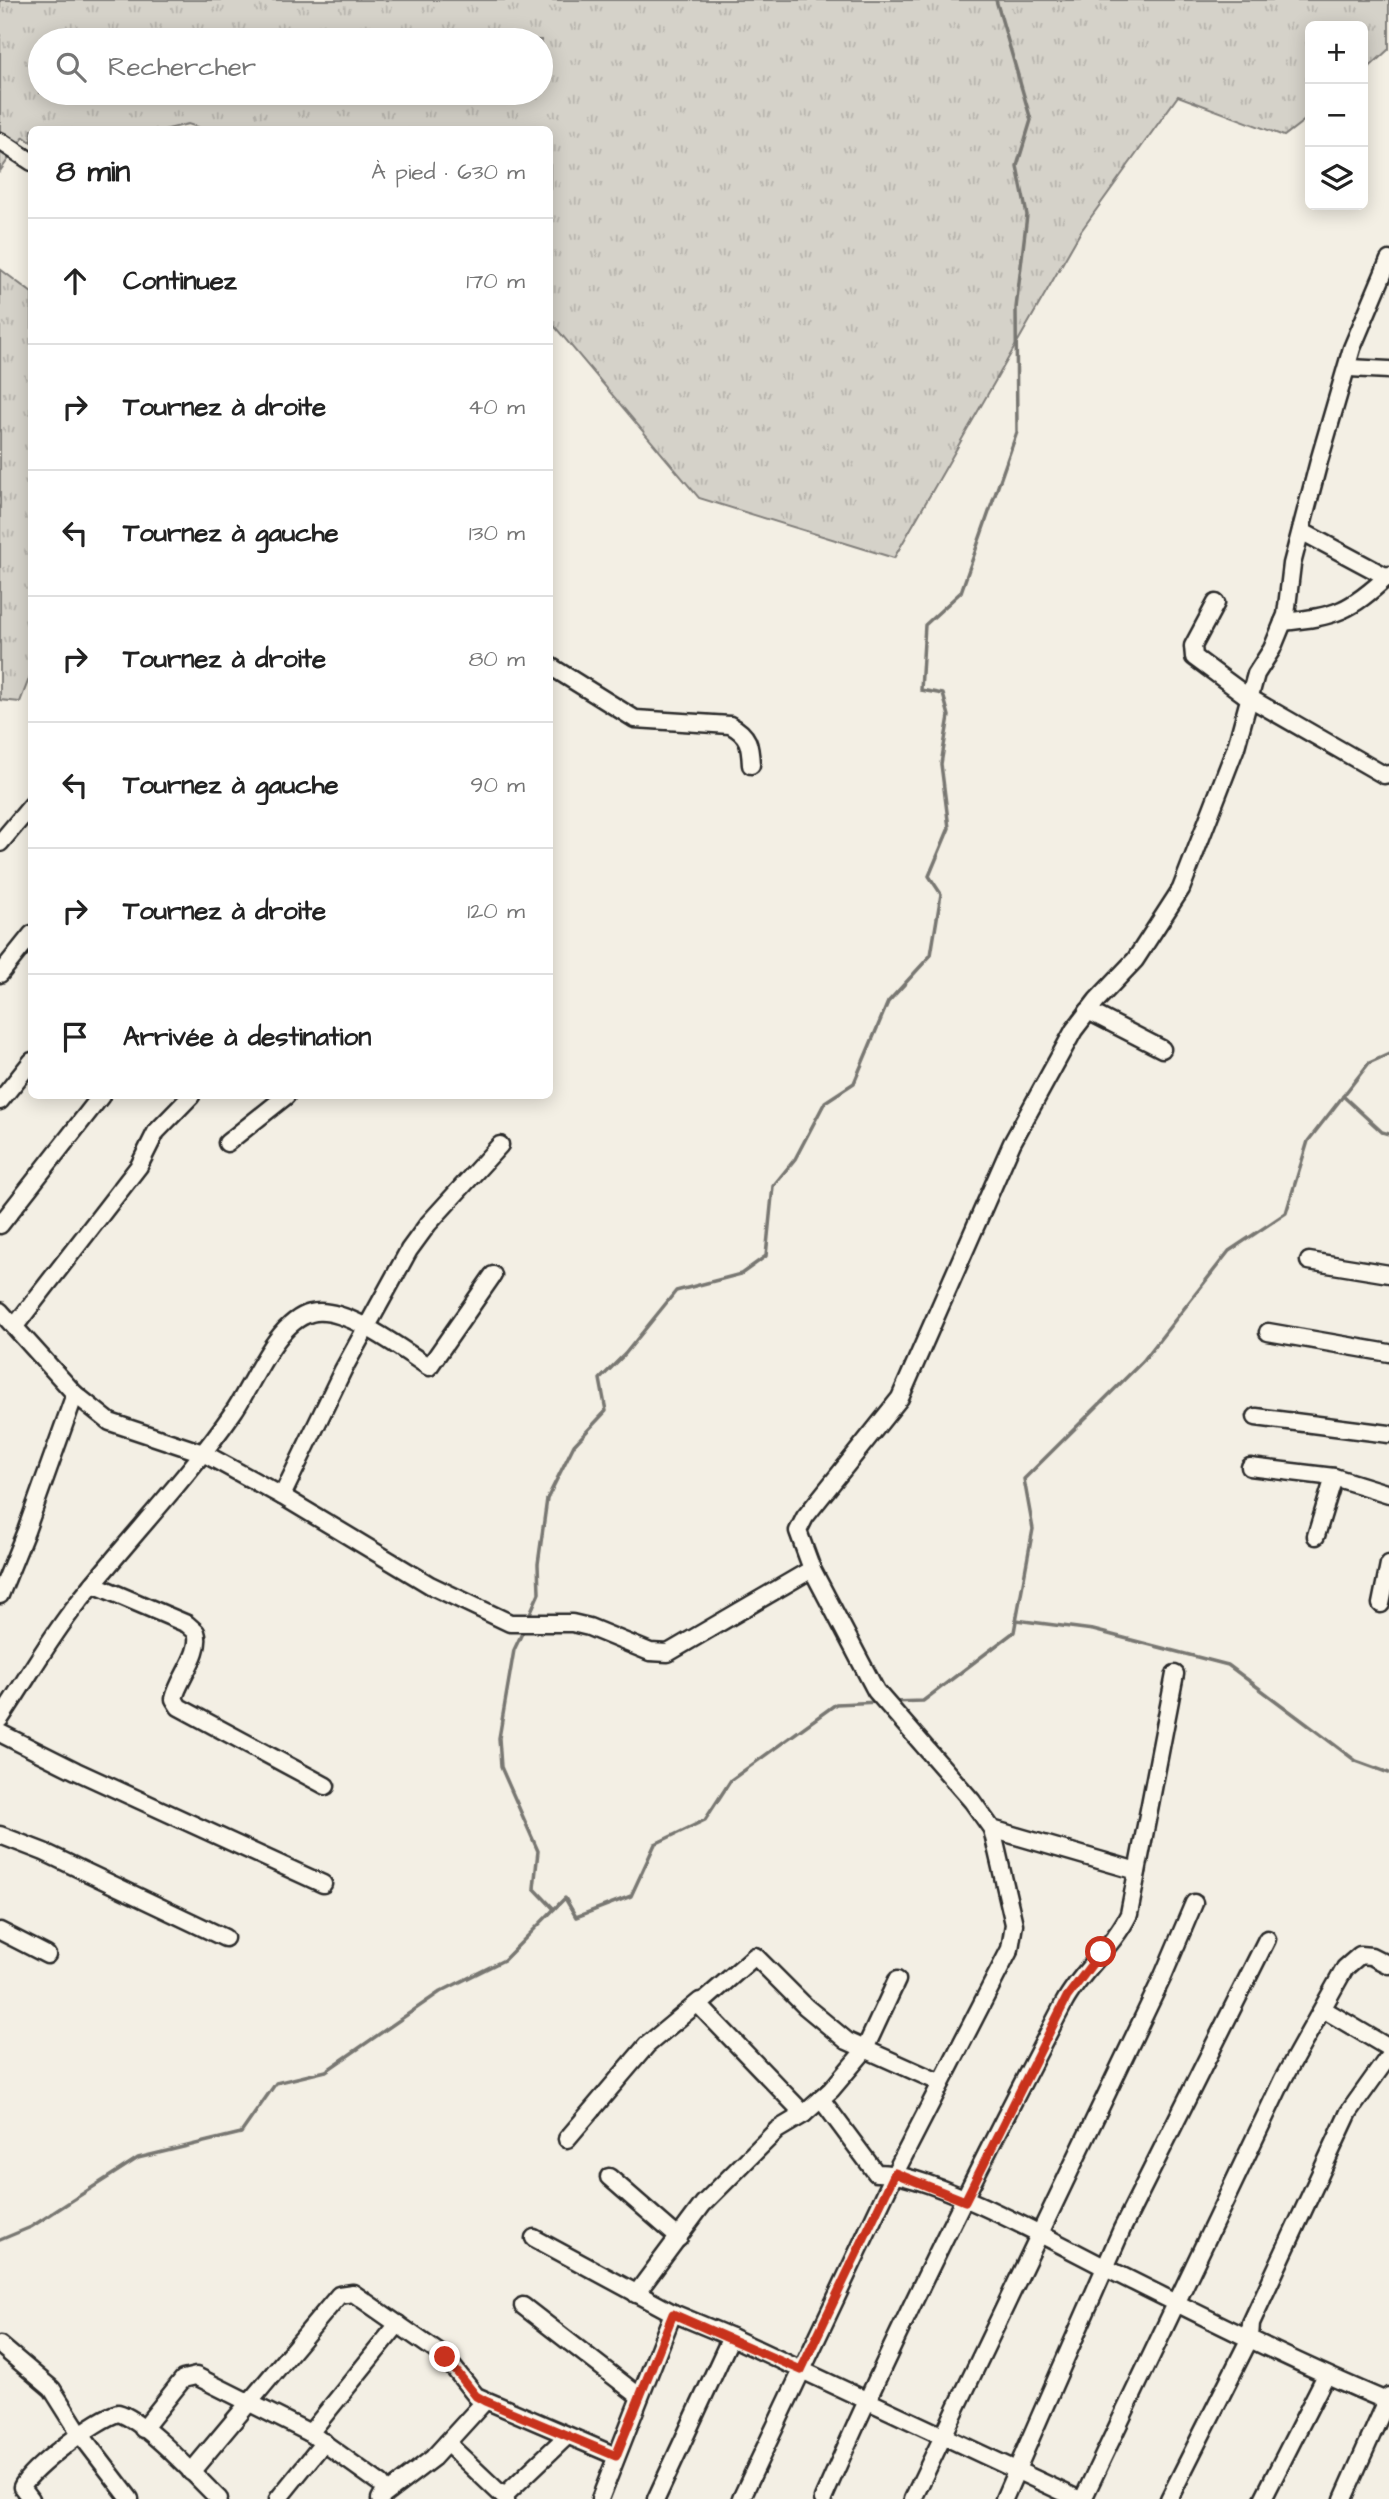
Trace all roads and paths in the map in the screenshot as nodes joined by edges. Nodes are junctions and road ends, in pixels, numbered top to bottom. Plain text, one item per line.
1 (0, 141) edge
2 (28, 159) edge
3 (1389, 260) edge
4 (1349, 368) junction
5 (1389, 370) edge
6 (1301, 531) junction
7 (1388, 577) edge
8 (1216, 603) dead end
9 (1283, 622) junction
10 (553, 668) edge
11 (1248, 697) junction
12 (751, 765) dead end
13 (1389, 774) edge
14 (28, 811) edge
15 (0, 843) edge
16 (28, 939) edge
17 (0, 974) edge
18 (1088, 1011) junction
19 (1162, 1049) dead end
20 (28, 1066) edge
21 (99, 1099) edge
22 (188, 1099) edge
23 (282, 1099) edge
24 (0, 1101) edge
25 (227, 1143) dead end
26 (500, 1145) dead end
27 (0, 1225) edge
28 (1309, 1261) dead end
29 (1389, 1274) edge
30 (493, 1275) dead end
31 (0, 1311) edge
32 (15, 1326) junction
33 (367, 1328) junction
34 (1268, 1332) dead end
35 (1389, 1353) edge
36 (75, 1394) junction
37 (1256, 1417) dead end
38 (1389, 1434) edge
39 (203, 1453) junction
40 (1251, 1467) dead end
41 (1334, 1477) junction
42 (1389, 1494) edge
43 (282, 1496) junction
44 (1316, 1536) dead end
45 (1389, 1564) edge
46 (812, 1569) junction
47 (93, 1584) junction
48 (0, 1595) edge
49 (1381, 1604) dead end
50 (1175, 1674) dead end
51 (0, 1719) edge
52 (0, 1733) edge
53 (326, 1786) dead end
54 (992, 1829) junction
55 (0, 1836) edge
56 (1137, 1871) junction
57 (323, 1884) dead end
58 (1194, 1903) dead end
59 (0, 1930) edge
60 (225, 1938) dead end
61 (1267, 1939) dead end
62 (47, 1955) dead end
63 (1389, 1965) edge
64 (897, 1980) dead end
65 (700, 2001) junction
66 (1323, 2009) junction
67 (1389, 2048) edge
68 (864, 2051) junction
69 (1389, 2056) edge
70 (941, 2083) junction
71 (821, 2099) junction
72 (803, 2114) junction
73 (567, 2139) dead end
74 (895, 2173) junction
75 (609, 2177) dead end
76 (965, 2201) junction
77 (1040, 2234) junction
78 (534, 2238) dead end
79 (678, 2238) junction
80 (1107, 2268) junction
81 (636, 2294) junction
82 (1176, 2303) junction
83 (523, 2305) dead end
84 (673, 2314) junction
85 (398, 2324) junction
86 (731, 2337) junction
87 (1250, 2338) junction
88 (0, 2345) edge
89 (801, 2370) junction
90 (1326, 2375) junction
91 (639, 2396) junction
92 (1388, 2400) edge
93 (485, 2401) junction
94 (866, 2401) junction
95 (247, 2404) junction
96 (143, 2429) junction
97 (81, 2435) junction
98 (567, 2436) junction
99 (317, 2437) junction
100 (943, 2439) junction
101 (447, 2443) junction
102 (616, 2456) junction
103 (1018, 2471) junction
104 (191, 2472) junction
105 (382, 2498) edge
106 (505, 2498) edge
107 (31, 2499) edge
108 (130, 2499) edge
109 (219, 2499) edge
110 (278, 2499) edge
111 (600, 2499) edge
112 (656, 2499) edge
113 (741, 2499) edge
114 (823, 2499) edge
115 (913, 2499) edge
116 (1004, 2499) edge
117 (1080, 2499) edge
118 (1169, 2499) edge
119 (1263, 2499) edge
120 (1343, 2499) edge

1 - 2 street
3 - 4 street
4 - 5 street
4 - 6 street
6 - 7 street
6 - 9 street
7 - 9 street
8 - 11 street
9 - 11 street
10 - 12 street
11 - 13 street
11 - 18 street
14 - 15 street
16 - 17 street
18 - 19 street
18 - 46 street
20 - 24 street
21 - 27 street
22 - 32 street
23 - 25 street
26 - 33 street
28 - 29 street
30 - 33 street
31 - 32 street
32 - 36 street
33 - 39 street
33 - 43 street
34 - 35 street
36 - 39 street
36 - 48 street
37 - 38 street
39 - 43 street
39 - 47 street
40 - 41 street
41 - 42 street
41 - 44 street
43 - 46 street
45 - 49 street
46 - 54 street
47 - 51 street
47 - 53 street
50 - 56 street
52 - 57 street
54 - 56 street
54 - 70 street
55 - 60 street
56 - 76 street
58 - 77 street
59 - 62 street
61 - 80 street
63 - 66 street
64 - 68 street
65 - 68 street
65 - 72 street
65 - 73 street
66 - 67 street
66 - 82 street
68 - 70 street
68 - 71 street
69 - 87 street
70 - 74 street
71 - 72 street
71 - 74 street
72 - 79 street
74 - 76 street
74 - 89 street
75 - 79 street
76 - 77 street
76 - 94 street
77 - 80 street
77 - 100 street
78 - 81 street
79 - 81 street
80 - 82 street
80 - 103 street
81 - 84 street
82 - 87 street
82 - 117 street
83 - 91 street
84 - 86 street
84 - 91 street
85 - 93 street
85 - 95 street
85 - 99 street
86 - 89 street
86 - 112 street
87 - 90 street
87 - 118 street
88 - 97 street
89 - 94 street
89 - 113 street
90 - 92 street
90 - 119 street
91 - 102 street
92 - 120 street
93 - 98 street
93 - 101 street
94 - 100 street
94 - 114 street
95 - 96 street
95 - 99 street
95 - 104 street
96 - 97 street
96 - 104 street
97 - 107 street
97 - 108 street
98 - 102 street
98 - 106 street
99 - 105 street
99 - 110 street
100 - 103 street
100 - 115 street
101 - 105 street
101 - 106 street
102 - 111 street
103 - 116 street
103 - 117 street
104 - 109 street

